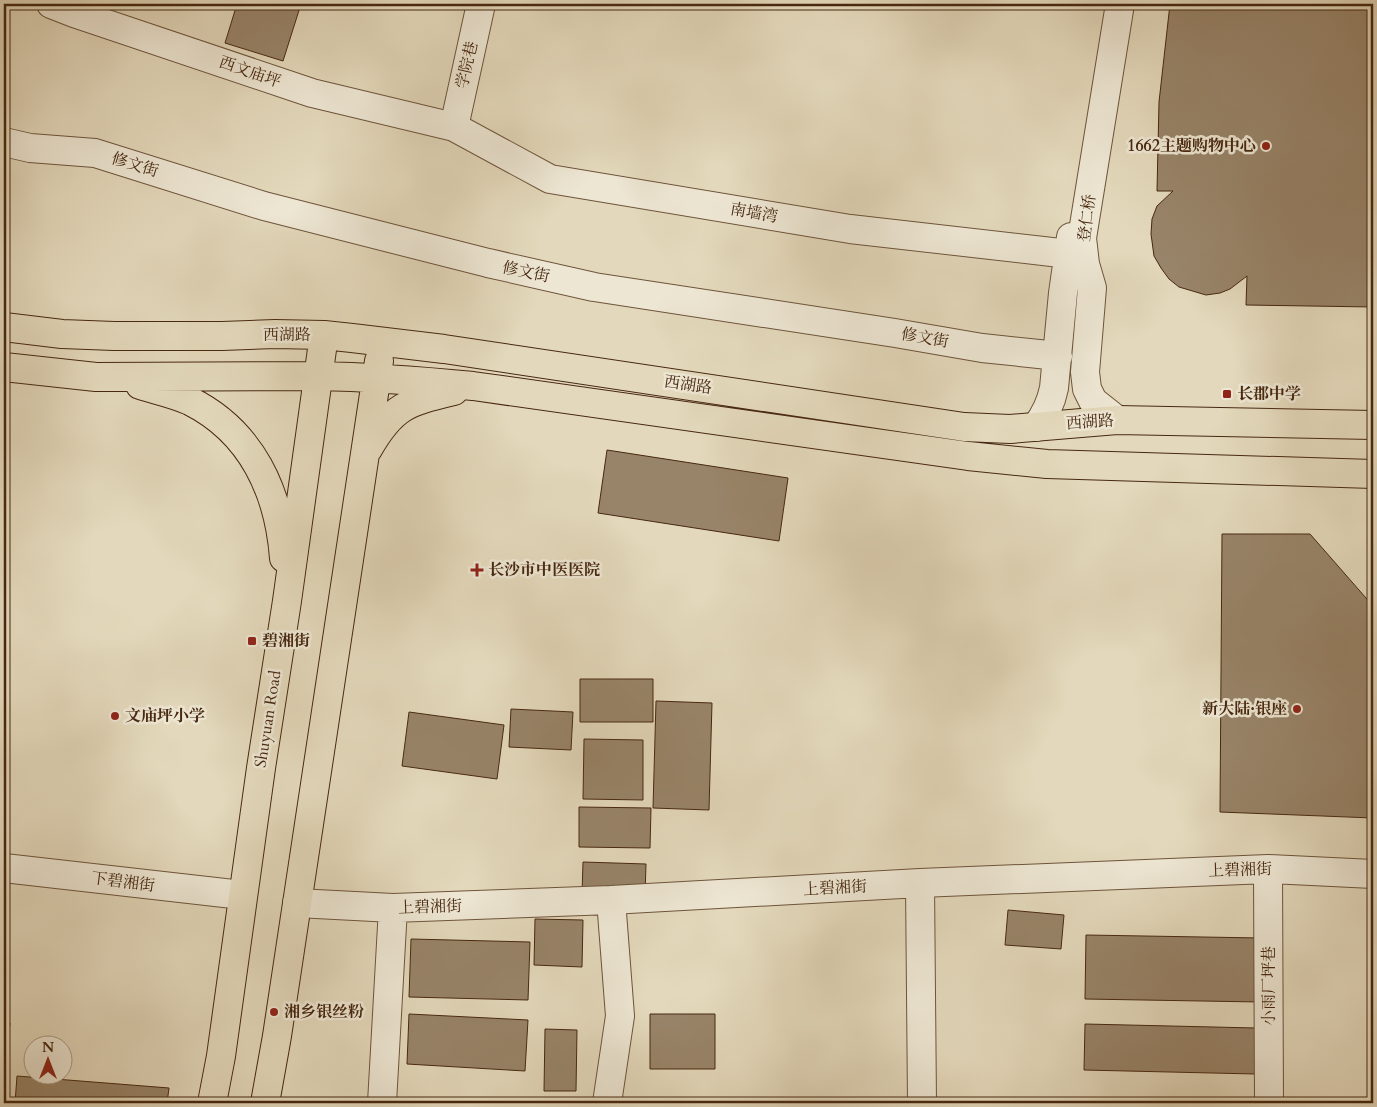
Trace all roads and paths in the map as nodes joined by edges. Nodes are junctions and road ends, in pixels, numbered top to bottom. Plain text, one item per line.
1 (51, 4) edge
2 (481, 4) edge
3 (1108, 4) edge
4 (1120, 4) edge
5 (454, 127) junction
6 (4, 142) edge
7 (1069, 254) junction
8 (4, 327) edge
9 (324, 335) junction
10 (382, 341) junction
11 (1058, 356) junction
12 (4, 368) edge
13 (318, 376) junction
14 (96, 377) junction
15 (376, 378) junction
16 (473, 386) junction
17 (1116, 420) junction
18 (1373, 425) edge
19 (1036, 426) junction
20 (363, 465) junction
21 (1373, 474) edge
22 (286, 601) junction
23 (4, 868) edge
24 (1268, 869) junction
25 (1373, 874) edge
26 (920, 883) junction
27 (242, 895) junction
28 (611, 900) junction
29 (297, 903) junction
30 (393, 908) junction
31 (212, 1103) edge
32 (264, 1103) edge
33 (382, 1103) edge
34 (607, 1103) edge
35 (922, 1103) edge
36 (1269, 1103) edge

1 - 5 street, 西文庙坪
2 - 5 street, 学院巷
3 - 7 street, 登仁桥
4 - 17 street, 登仁桥
5 - 7 street, 南墙湾
6 - 11 street, 修文街
7 - 11 street, 登仁桥
8 - 9 main road, 西湖路
9 - 10 main road, 西湖路
9 - 13 main road, Shuyuan Road
10 - 15 main road
10 - 19 main road, 西湖路
11 - 19 street, 登仁桥
12 - 14 main road, 西湖路
13 - 14 main road, 西湖路
13 - 15 main road, 西湖路
13 - 22 main road, Shuyuan Road
14 - 22 main road
15 - 16 main road, 西湖路
15 - 20 main road
16 - 20 main road
16 - 21 main road, 西湖路
17 - 18 main road, 西湖路
17 - 19 main road, 西湖路
20 - 29 main road
22 - 27 main road, Shuyuan Road
23 - 27 street, 下碧湘街
24 - 25 street, 上碧湘街
24 - 26 street, 上碧湘街
24 - 36 street, 小雨厂坪巷
26 - 28 street, 上碧湘街
26 - 35 street
27 - 31 main road, Shuyuan Road
28 - 30 street, 上碧湘街
28 - 34 street
29 - 30 street, 上碧湘街
29 - 32 main road
30 - 33 street

